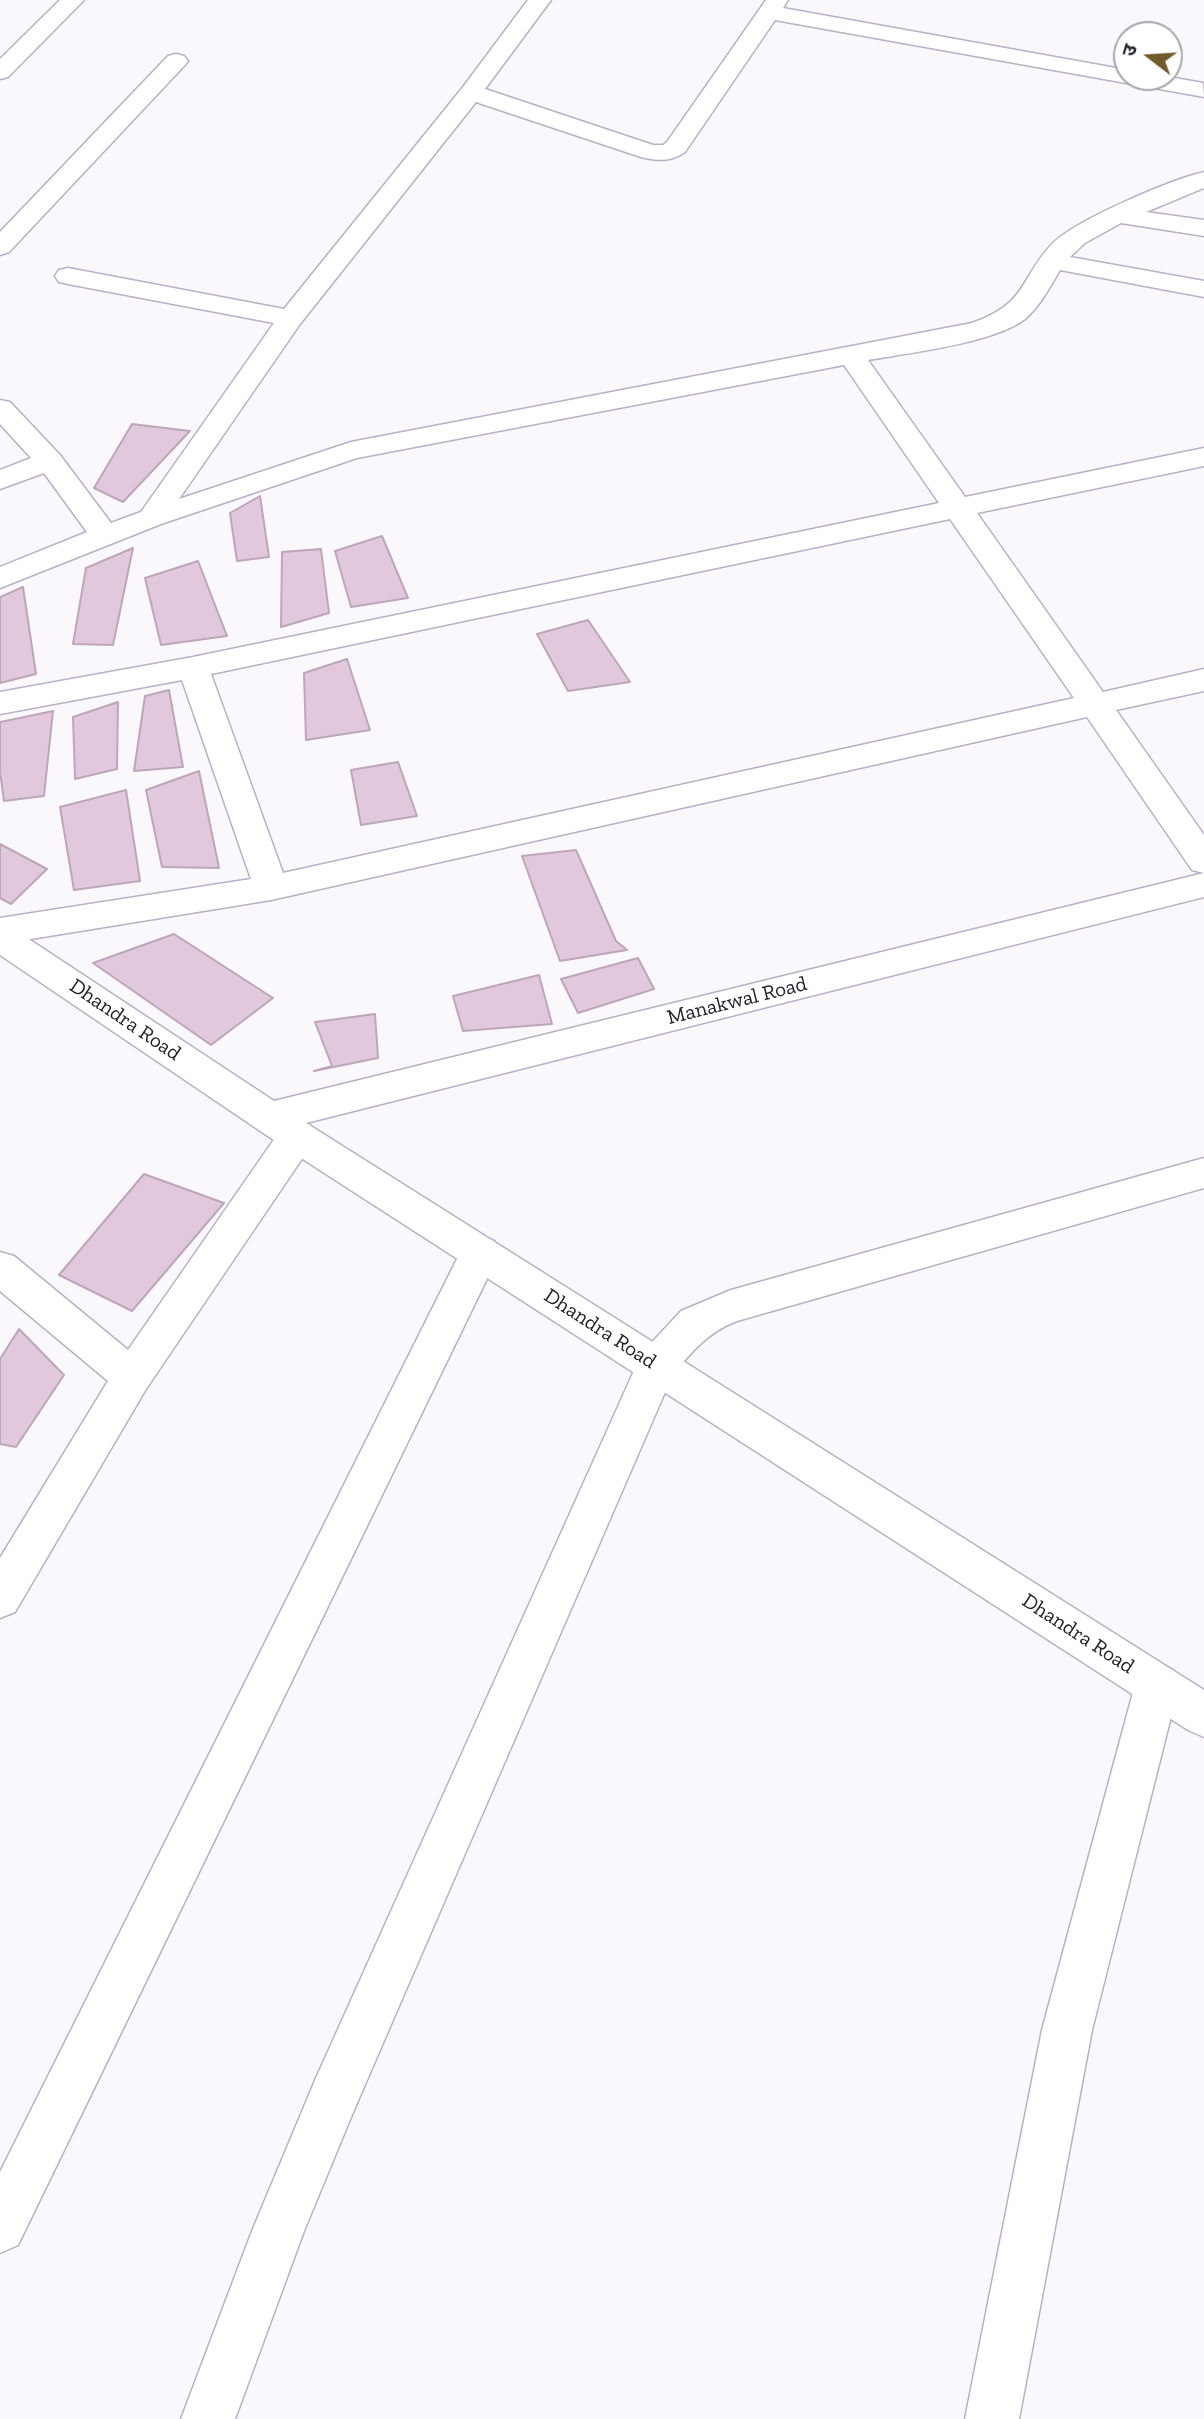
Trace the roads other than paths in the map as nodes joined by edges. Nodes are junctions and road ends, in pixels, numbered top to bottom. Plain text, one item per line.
1 (73, 0) edge
2 (540, 0) edge
3 (773, 6) edge
4 (176, 61) dead end
5 (0, 72) edge
6 (1113, 74) edge
7 (1183, 87) edge
8 (1203, 90) edge
9 (471, 92) junction
10 (1204, 179) edge
11 (1122, 216) junction
12 (1204, 228) edge
13 (0, 247) edge
14 (1051, 261) junction
15 (68, 276) dead end
16 (1204, 289) edge
17 (291, 318) junction
18 (851, 355) junction
19 (0, 408) edge
20 (1204, 457) edge
21 (50, 461) junction
22 (0, 480) edge
23 (958, 507) junction
24 (151, 518) junction
25 (106, 537) junction
26 (0, 578) edge
27 (193, 667) junction
28 (1204, 680) edge
29 (0, 703) edge
30 (1094, 706) junction
31 (1204, 861) edge
32 (1204, 885) edge
33 (271, 888) junction
34 (0, 931) edge
35 (0, 937) edge
36 (284, 1126) junction
37 (1204, 1173) edge
38 (480, 1252) junction
39 (0, 1268) edge
40 (656, 1365) junction
41 (132, 1377) junction
42 (12, 1552) edge
43 (0, 1598) edge
44 (1157, 1685) junction
45 (1204, 1715) edge
46 (0, 2227) edge
47 (208, 2419) edge
48 (992, 2419) edge

1 - 5 street
2 - 9 street
3 - 6 street
3 - 9 street
4 - 13 street
7 - 8 street
9 - 17 street
10 - 11 street
11 - 12 street
11 - 14 street
14 - 16 street
14 - 18 street
15 - 17 street
17 - 24 street
18 - 23 street
18 - 24 street
19 - 21 street
20 - 23 street
21 - 22 street
21 - 25 street
23 - 27 street
23 - 30 street
24 - 25 street
25 - 26 street
27 - 29 street
27 - 33 street
28 - 30 street
30 - 31 street
30 - 33 street
32 - 36 street, Manakwal Road
33 - 34 street
35 - 36 street, Dhandra Road
36 - 38 street, Dhandra Road
36 - 41 street
37 - 40 street
38 - 40 street, Dhandra Road
38 - 46 street
39 - 41 street
40 - 44 street, Dhandra Road
40 - 47 street
41 - 42 street
42 - 43 street
44 - 45 street, Dhandra Road
44 - 48 street

